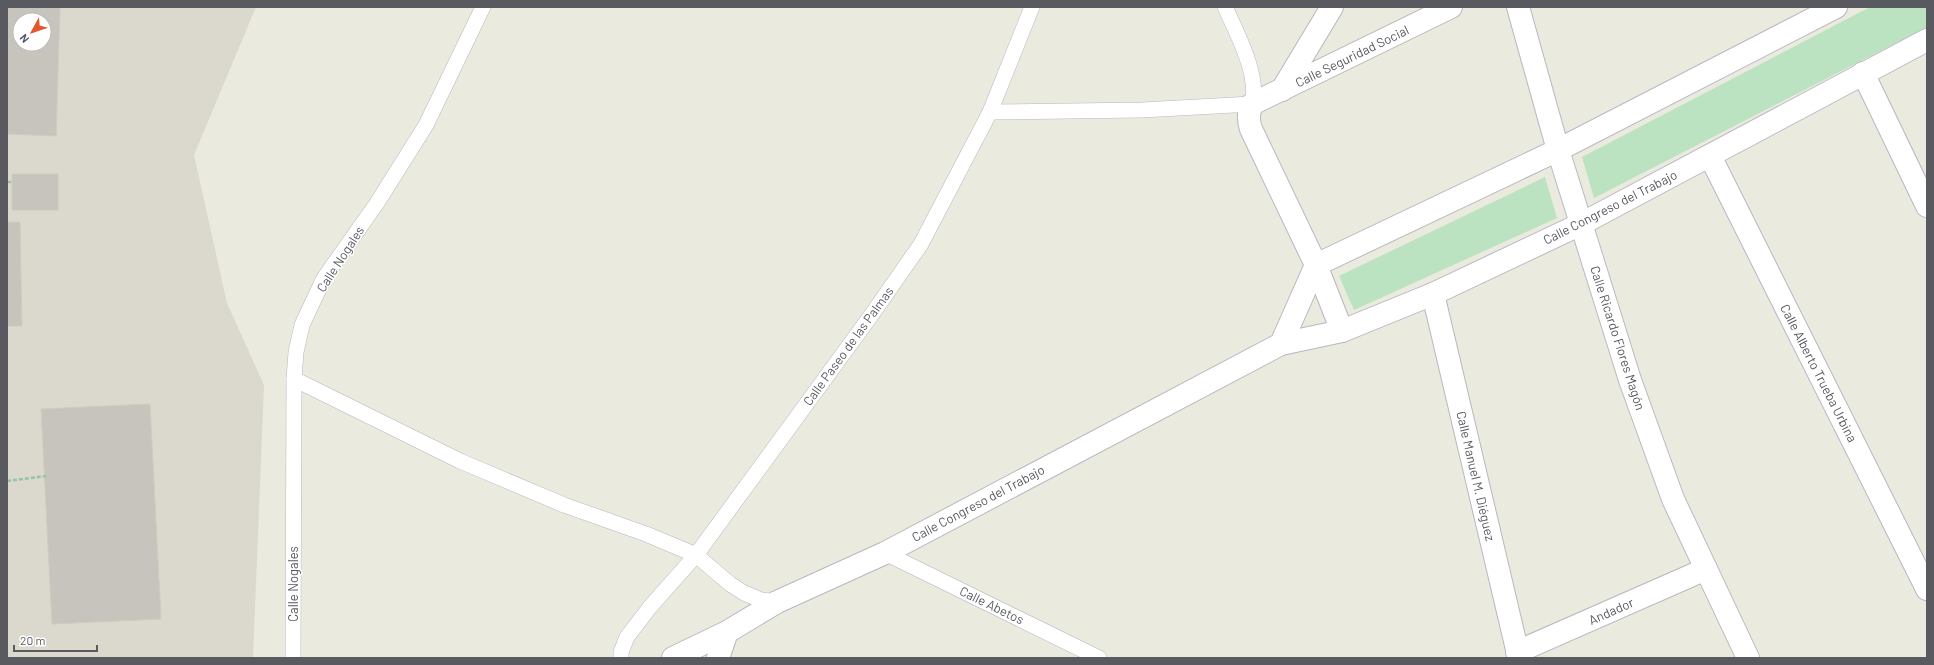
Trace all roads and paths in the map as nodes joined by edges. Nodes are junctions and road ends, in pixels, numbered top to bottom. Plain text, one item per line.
1 (483, 7) edge
2 (1032, 7) edge
3 (1225, 7) edge
4 (1332, 7) edge
5 (1451, 7) edge
6 (1518, 7) edge
7 (1836, 7) edge
8 (1927, 40) edge
9 (1863, 73) junction
10 (1282, 90) junction
11 (1252, 104) junction
12 (990, 112) junction
13 (1558, 150) junction
14 (1710, 156) junction
15 (7, 182) edge
16 (12, 182) dead end
17 (1927, 206) edge
18 (1581, 224) junction
19 (1316, 265) junction
20 (1433, 294) junction
21 (1342, 331) junction
22 (1281, 344) junction
23 (294, 379) junction
24 (46, 476) dead end
25 (7, 481) edge
26 (885, 552) junction
27 (696, 555) junction
28 (1706, 569) junction
29 (1927, 589) edge
30 (777, 602) junction
31 (727, 632) junction
32 (1518, 655) edge
33 (293, 658) edge
34 (621, 658) edge
35 (674, 658) edge
36 (718, 658) edge
37 (1100, 658) edge
38 (1748, 658) edge

1 - 23 lane, Calle Nogales
2 - 12 lane, Calle Paseo de las Palmas
3 - 11 lane
4 - 10 street
5 - 10 street, Calle Seguridad Social
6 - 13 street, Calle Ricardo Flores Magón
7 - 13 street
8 - 9 street, Calle Congreso del Trabajo
9 - 14 street, Calle Congreso del Trabajo
9 - 17 street
10 - 11 street, Calle Seguridad Social
11 - 12 lane
11 - 19 street
12 - 27 lane, Calle Paseo de las Palmas
13 - 18 street, Calle Ricardo Flores Magón
13 - 19 street
14 - 18 street, Calle Congreso del Trabajo
14 - 29 street, Calle Alberto Trueba Urbina
15 - 16 path
18 - 20 street, Calle Congreso del Trabajo
18 - 28 street, Calle Ricardo Flores Magón
19 - 21 street
19 - 22 street
20 - 21 street, Calle Congreso del Trabajo
20 - 32 street, Calle Manuel M. Diéguez
21 - 22 street, Calle Congreso del Trabajo
22 - 26 street, Calle Congreso del Trabajo
23 - 27 lane
23 - 33 lane, Calle Nogales
24 - 25 path
26 - 30 street, Calle Congreso del Trabajo
26 - 37 lane, Calle Abetos
27 - 30 lane
27 - 34 lane, Calle Paseo de las Palmas
28 - 32 street, Andador
28 - 38 street, Calle Ricardo Flores Magón
30 - 31 street, Calle Congreso del Trabajo
31 - 35 street, Calle Congreso del Trabajo
31 - 36 street

